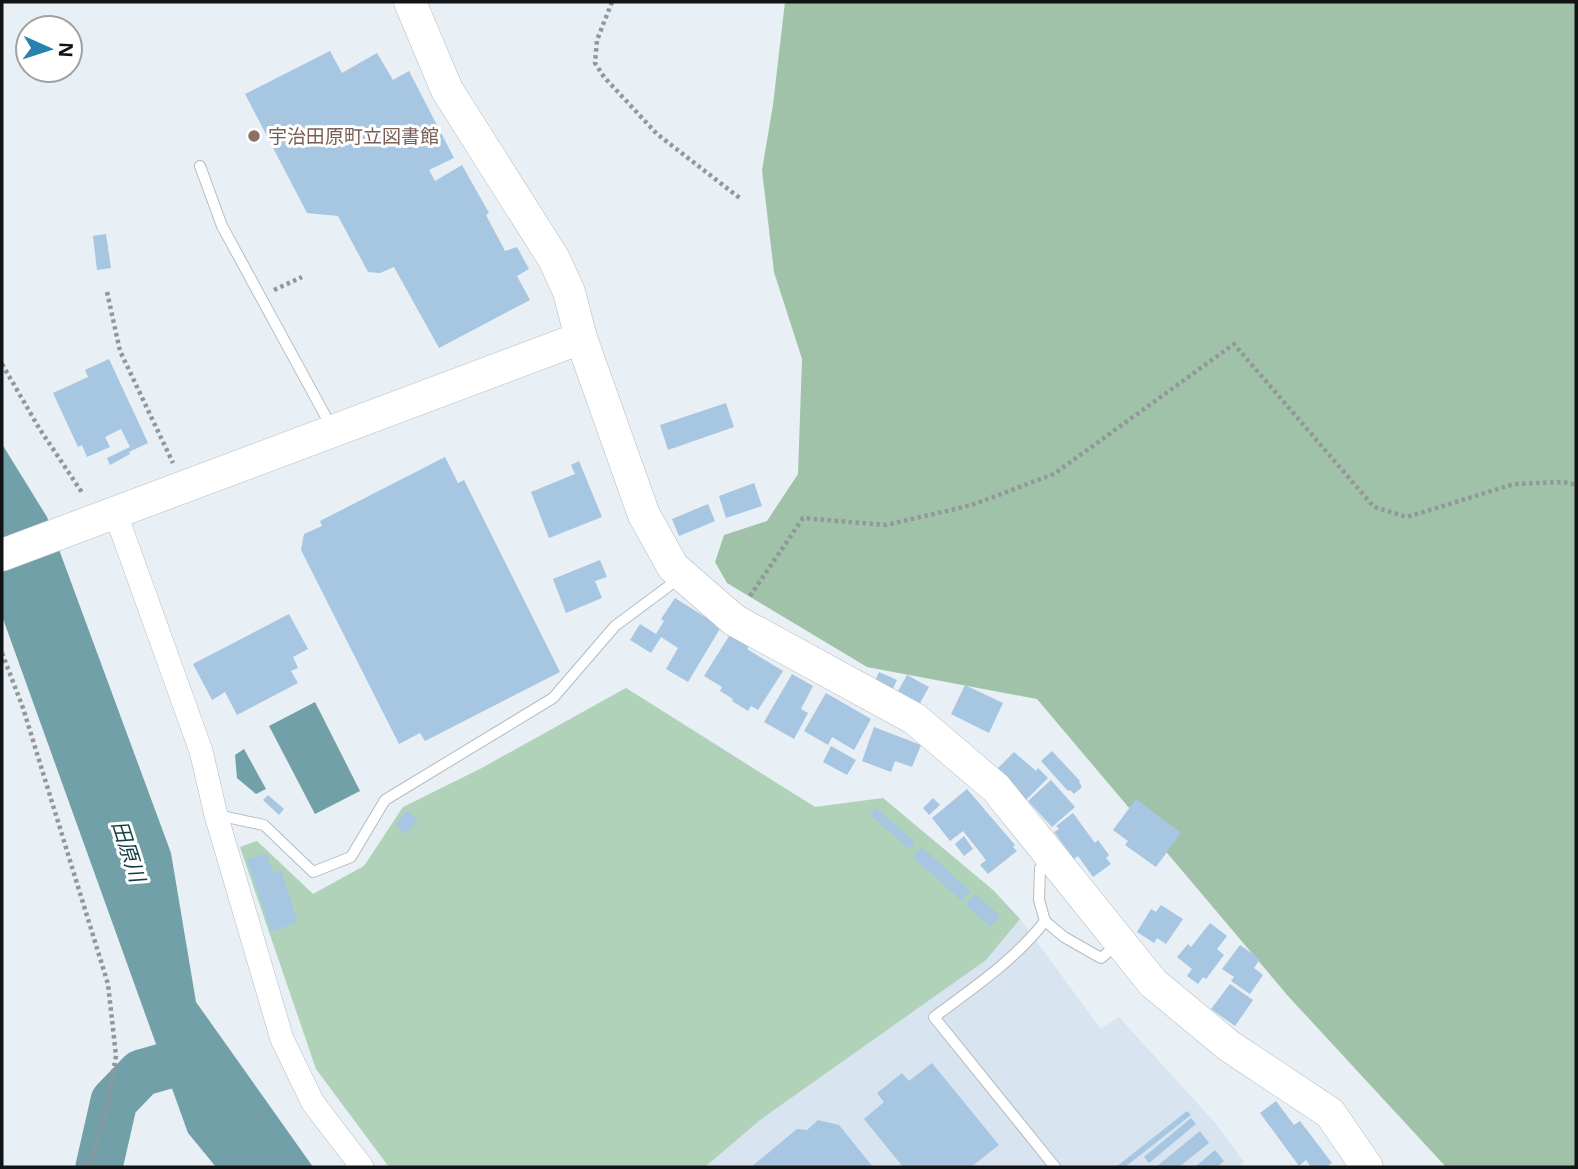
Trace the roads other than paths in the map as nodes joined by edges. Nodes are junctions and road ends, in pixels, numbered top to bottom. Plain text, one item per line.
1 (410, 2) edge
2 (200, 166) dead end
3 (581, 338) junction
4 (333, 430) junction
5 (102, 517) junction
6 (2, 555) edge
7 (683, 575) junction
8 (216, 815) junction
9 (1052, 857) junction
10 (1045, 922) junction
11 (1121, 942) junction
12 (362, 1167) edge
13 (1055, 1167) edge
14 (1367, 1167) edge

1 - 3 street
2 - 4 lane
3 - 4 street
3 - 7 street
4 - 5 street
5 - 6 street
5 - 8 street
7 - 8 lane
7 - 9 street
8 - 12 street
9 - 10 lane
9 - 11 street
10 - 11 lane
10 - 13 lane
11 - 14 street

